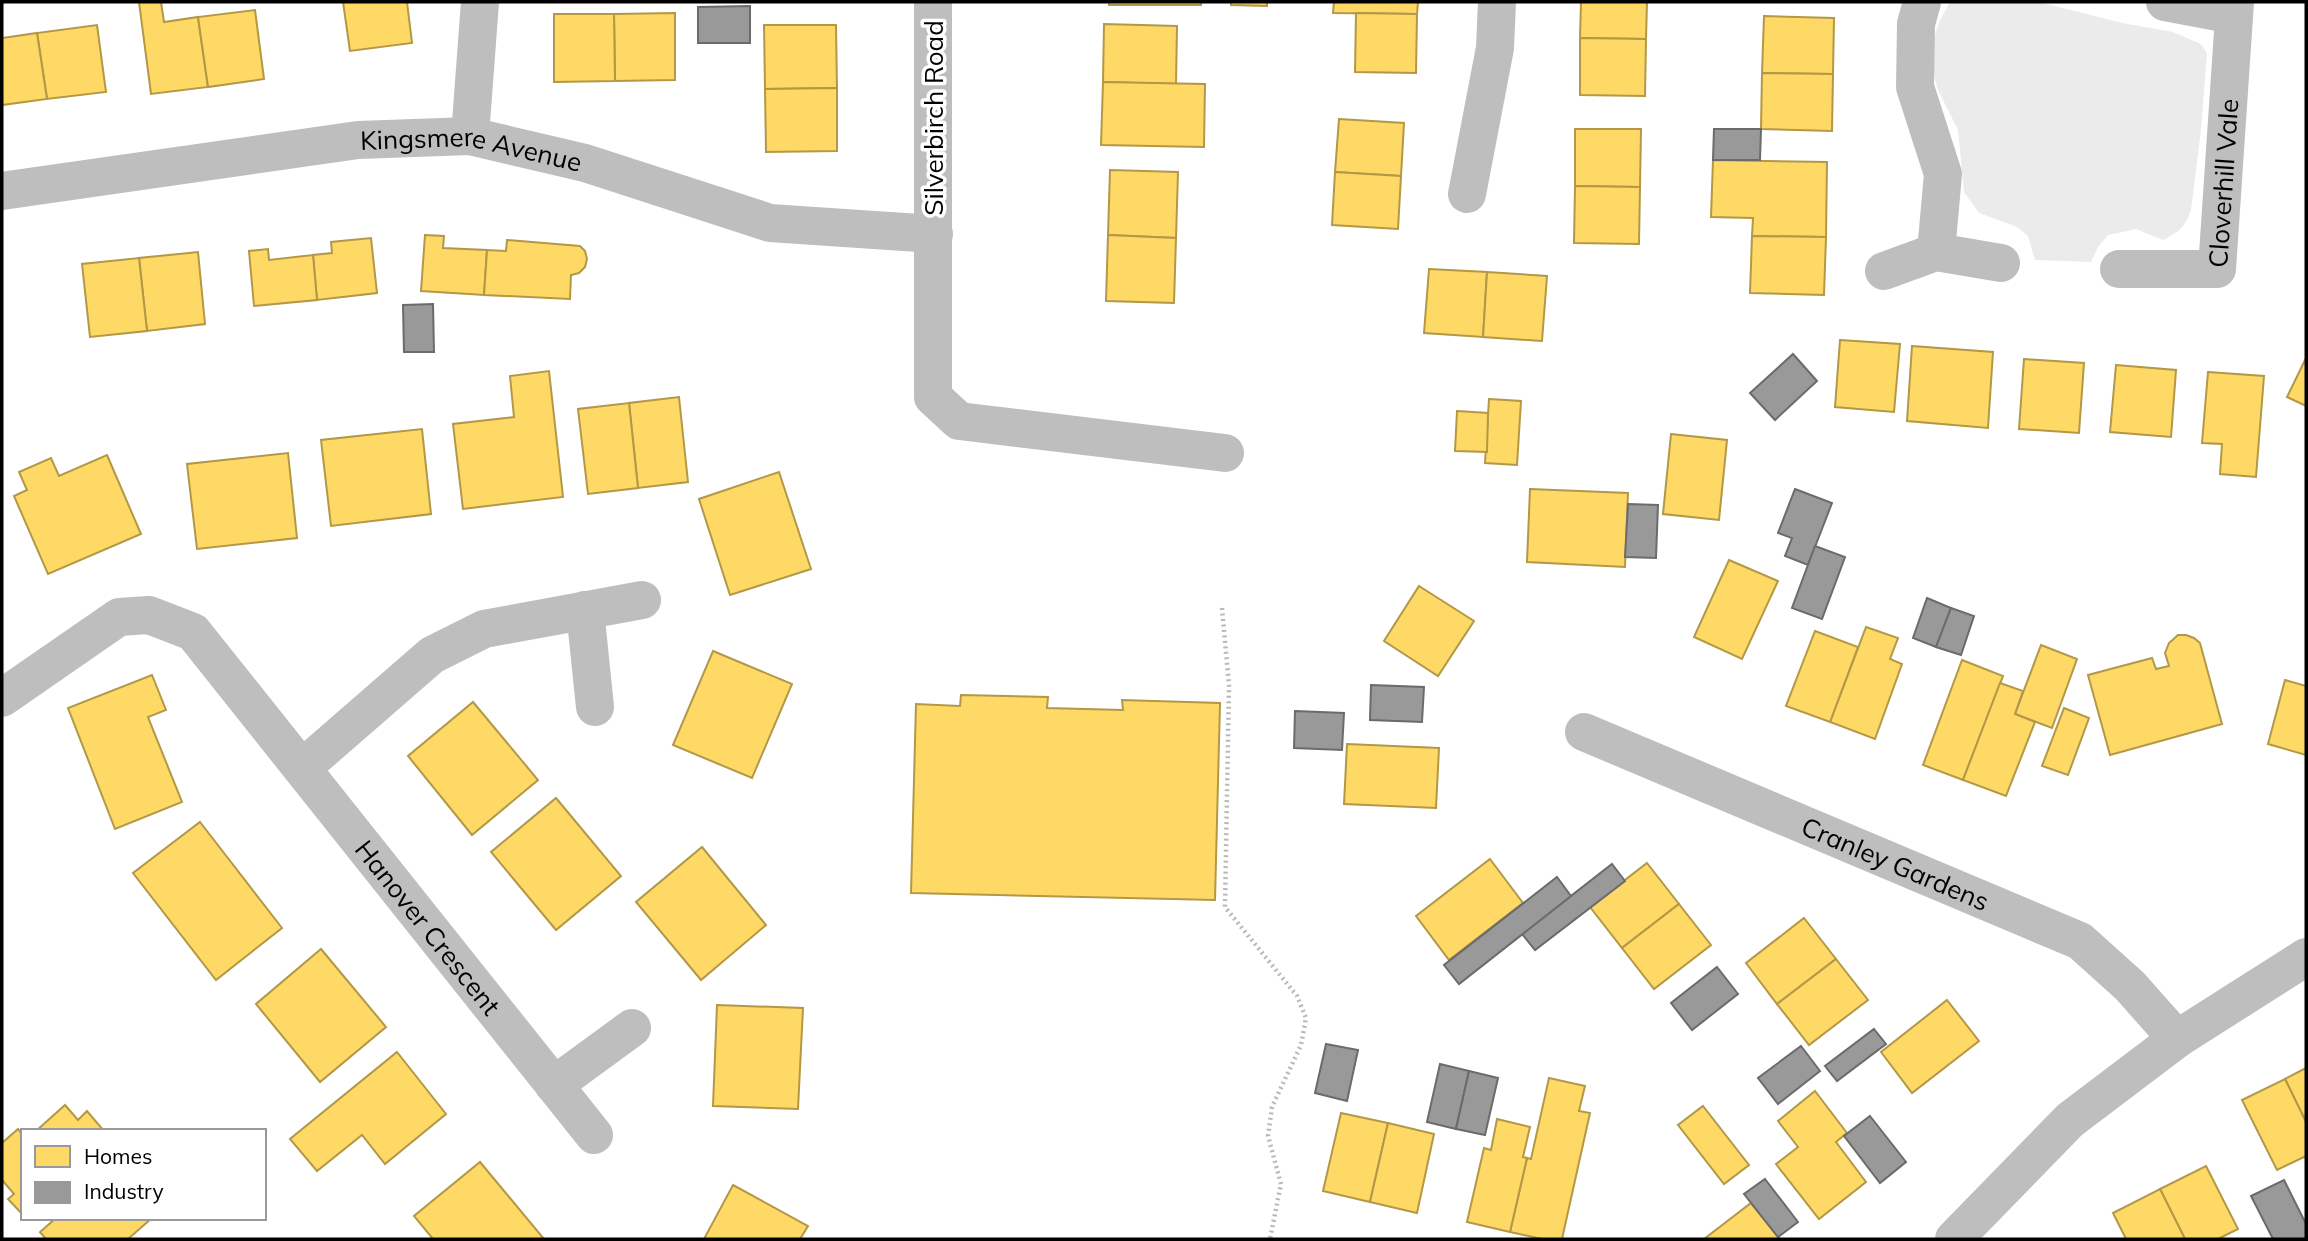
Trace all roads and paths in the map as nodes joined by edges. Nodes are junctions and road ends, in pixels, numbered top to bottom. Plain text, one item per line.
1 (480, 2) edge
2 (933, 2) edge
3 (1497, 2) edge
4 (1922, 2) edge
5 (2165, 2) edge
6 (2234, 9) edge
7 (470, 136) junction
8 (2, 191) edge
9 (1467, 194) dead end
10 (934, 234) junction
11 (1936, 252) junction
12 (2001, 263) dead end
13 (2119, 269) dead end
14 (1884, 271) dead end
15 (1225, 453) dead end
16 (642, 600) dead end
17 (1222, 608) dead end
18 (585, 610) junction
19 (2, 698) edge
20 (594, 707) dead end
21 (1584, 732) dead end
22 (302, 768) junction
23 (2306, 957) edge
24 (632, 1028) dead end
25 (2177, 1040) junction
26 (554, 1085) junction
27 (594, 1135) dead end
28 (1270, 1239) edge
29 (1954, 1239) edge

1 - 7 street
2 - 10 street, Silverbirch Road
3 - 9 street
4 - 11 street
5 - 6 street
6 - 13 street, Cloverhill Vale
7 - 8 street, Kingsmere Avenue
7 - 10 street, Kingsmere Avenue
10 - 15 street, Silverbirch Road
11 - 12 street
11 - 14 street
16 - 18 street
17 - 28 path
18 - 20 street
18 - 22 street
19 - 22 street, Hanover Crescent
21 - 25 street, Cranley Gardens
22 - 26 street, Hanover Crescent
23 - 25 street
24 - 26 street
25 - 29 street
26 - 27 street, Hanover Crescent

